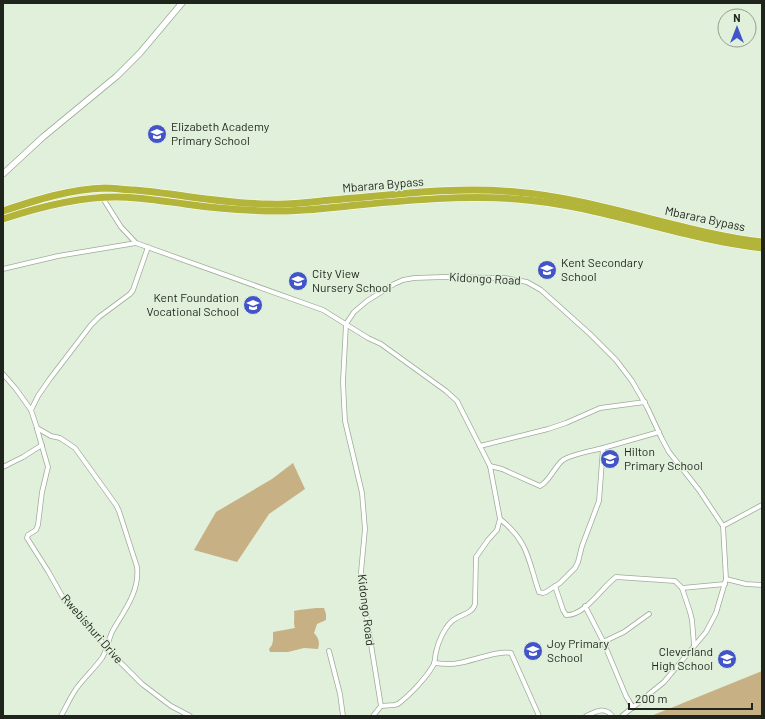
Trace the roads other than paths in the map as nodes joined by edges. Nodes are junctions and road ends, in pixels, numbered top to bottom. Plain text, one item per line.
1 (182, 3) edge
2 (3, 174) edge
3 (102, 197) junction
4 (3, 211) edge
5 (3, 219) edge
6 (762, 242) edge
7 (136, 243) junction
8 (148, 248) junction
9 (762, 248) edge
10 (3, 268) edge
11 (346, 324) junction
12 (3, 374) edge
13 (645, 402) junction
14 (31, 410) junction
15 (37, 428) junction
16 (659, 432) junction
17 (42, 445) junction
18 (480, 446) junction
19 (603, 448) junction
20 (490, 466) junction
21 (3, 467) edge
22 (762, 505) edge
23 (500, 519) junction
24 (723, 526) junction
25 (726, 579) junction
26 (725, 584) junction
27 (762, 585) edge
28 (555, 586) junction
29 (682, 588) junction
30 (585, 606) junction
31 (649, 614) dead end
32 (603, 642) junction
33 (694, 645) junction
34 (107, 649) junction
35 (329, 651) dead end
36 (434, 663) junction
37 (381, 706) junction
38 (633, 708) junction
39 (61, 716) edge
40 (190, 716) edge
41 (343, 716) edge
42 (373, 716) edge
43 (539, 716) edge
44 (586, 716) edge
45 (612, 716) edge
46 (622, 716) edge

1 - 2 main road
3 - 5 highway, Mbarara Bypass
3 - 7 street
3 - 9 highway, Mbarara Bypass
4 - 6 highway, Mbarara Bypass
7 - 8 street
7 - 10 street
8 - 11 street
8 - 14 street
11 - 13 street, Kidongo Road
11 - 18 street
11 - 37 street, Kidongo Road
12 - 14 street, Rwebishuri Drive
13 - 16 street, Kidongo Road
13 - 18 street
14 - 15 street, Rwebishuri Drive
15 - 17 street, Rwebishuri Drive
15 - 34 street
16 - 19 street
16 - 24 street, Kidongo Road
17 - 21 street
17 - 34 street, Rwebishuri Drive
18 - 20 street
19 - 20 street
19 - 28 street
20 - 23 street
22 - 24 street
23 - 28 street
23 - 36 street
24 - 25 street
25 - 26 street
25 - 27 street
26 - 29 street
26 - 33 street
28 - 30 street
29 - 30 street
29 - 33 street
30 - 32 street
31 - 32 street
32 - 38 street
33 - 38 street
34 - 39 street
34 - 40 street, Rwebishuri Drive
35 - 41 street
36 - 37 street
36 - 43 street
37 - 42 street
38 - 46 street
44 - 45 street

